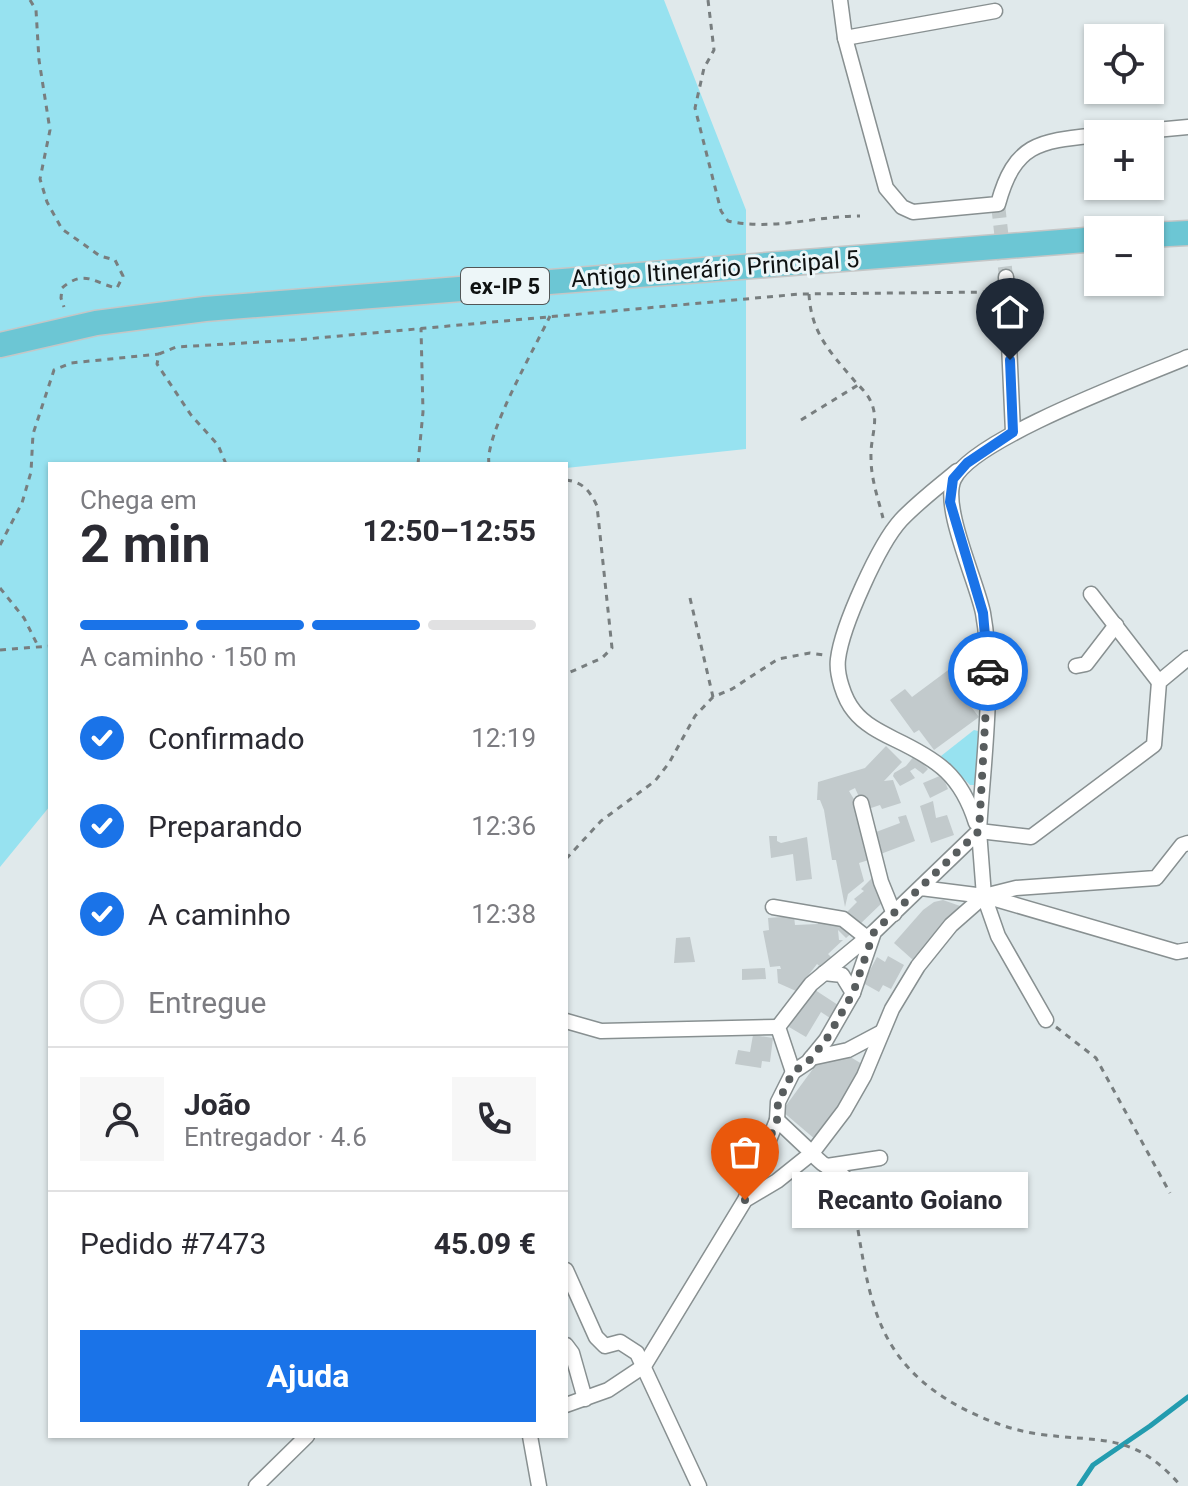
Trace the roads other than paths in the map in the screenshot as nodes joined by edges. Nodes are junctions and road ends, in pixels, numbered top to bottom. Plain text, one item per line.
1 (840, 0) edge
2 (995, 11) dead end
3 (845, 38) junction
4 (1188, 127) edge
5 (1164, 129) edge
6 (1084, 136) edge
7 (1188, 233) edge
8 (1164, 234) edge
9 (1084, 240) edge
10 (1006, 284) tunnel mouth
11 (0, 345) edge
12 (1188, 357) edge
13 (1013, 432) junction
14 (967, 463) junction
15 (1091, 594) dead end
16 (1116, 625) junction
17 (1188, 658) edge
18 (1076, 666) dead end
19 (1159, 682) junction
20 (861, 803) dead end
21 (979, 831) junction
22 (1188, 843) edge
23 (921, 888) junction
24 (984, 896) junction
25 (773, 907) dead end
26 (894, 914) junction
27 (871, 935) junction
28 (1188, 950) edge
29 (824, 973) junction
30 (853, 993) junction
31 (1046, 1020) road end
32 (568, 1022) edge
33 (778, 1027) junction
34 (882, 1032) junction
35 (811, 1058) junction
36 (793, 1072) junction
37 (777, 1120) junction
38 (812, 1153) junction
39 (880, 1158) dead end
40 (823, 1167) junction
41 (745, 1200) junction
42 (856, 1218) road end
43 (568, 1274) edge
44 (568, 1348) edge
45 (644, 1366) junction
46 (585, 1399) junction
47 (568, 1404) edge
48 (305, 1438) edge
49 (530, 1438) edge
50 (256, 1486) edge
51 (539, 1486) edge
52 (699, 1486) edge

1 - 3 street
2 - 3 street
3 - 6 street
4 - 5 street
7 - 8 highway
9 - 11 highway, Antigo Itinerário Principal 5 / ex-IP 5
10 - 13 street
12 - 13 street
13 - 14 street
14 - 21 street
14 - 21 street
15 - 16 street
16 - 18 street
16 - 19 street
17 - 19 street
19 - 21 street
20 - 26 street
21 - 23 street
21 - 24 street
22 - 24 street
23 - 24 street
23 - 26 street
24 - 28 street
24 - 31 street
24 - 34 street
25 - 27 street
26 - 27 street
27 - 29 street
27 - 30 street
29 - 30 street
29 - 33 street
30 - 35 street
32 - 33 street
33 - 36 street
34 - 35 street
34 - 38 street
35 - 36 street
36 - 37 street
37 - 38 street
37 - 41 street
38 - 40 street
38 - 41 street
39 - 40 street
40 - 42 street
41 - 45 street
43 - 45 street
44 - 46 street
45 - 46 street
45 - 52 street
46 - 47 street
48 - 50 street
49 - 51 street

